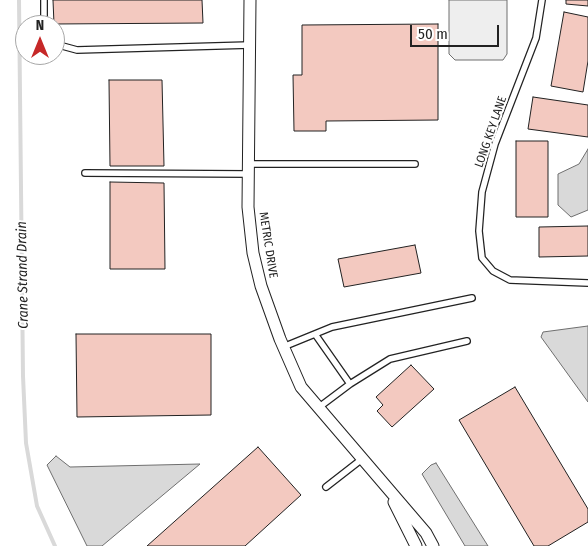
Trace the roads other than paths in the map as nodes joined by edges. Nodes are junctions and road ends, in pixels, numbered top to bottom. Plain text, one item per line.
1 (44, 0) edge
2 (250, 0) edge
3 (542, 0) edge
4 (44, 15) edge
5 (250, 45) junction
6 (65, 47) edge
7 (415, 164) dead end
8 (248, 169) junction
9 (85, 172) dead end
10 (588, 282) edge
11 (472, 298) dead end
12 (315, 334) junction
13 (467, 341) dead end
14 (283, 346) junction
15 (350, 384) junction
16 (318, 408) junction
17 (362, 459) junction
18 (386, 485) junction
19 (326, 487) dead end
20 (416, 546) edge
21 (433, 546) edge

1 - 4 lane
2 - 5 street, METRIC DRIVE
3 - 10 lane, LONG KEY LANE
5 - 6 lane
5 - 8 street, METRIC DRIVE
7 - 8 lane
8 - 9 lane
8 - 14 street, METRIC DRIVE
11 - 12 lane
12 - 14 lane
12 - 15 lane
13 - 15 lane
14 - 16 street, METRIC DRIVE
15 - 16 lane
16 - 17 street, METRIC DRIVE
17 - 18 street, METRIC DRIVE
17 - 19 lane
18 - 20 street, METRIC DRIVE
18 - 21 street, METRIC DRIVE

